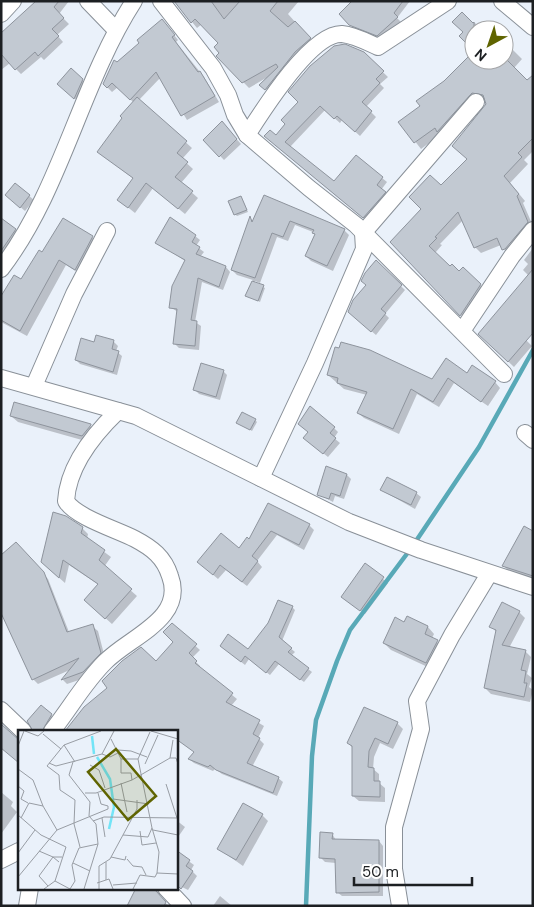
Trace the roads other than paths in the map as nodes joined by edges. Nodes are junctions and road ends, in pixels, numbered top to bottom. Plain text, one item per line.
1 (14, 1) edge
2 (88, 1) edge
3 (134, 1) edge
4 (161, 1) edge
5 (448, 1) edge
6 (502, 1) edge
7 (1, 14) edge
8 (533, 27) edge
9 (116, 30) junction
10 (476, 102) dead end
11 (247, 135) junction
12 (533, 230) edge
13 (107, 231) dead end
14 (363, 233) junction
15 (1, 269) edge
16 (462, 331) junction
17 (504, 374) dead end
18 (1, 378) edge
19 (34, 386) junction
20 (118, 411) junction
21 (261, 478) junction
22 (489, 574) junction
23 (533, 587) edge
24 (1, 710) edge
25 (23, 730) edge
26 (53, 730) edge
27 (18, 852) edge
28 (1, 860) edge
29 (30, 890) edge
30 (168, 890) edge
31 (27, 906) edge
32 (183, 906) edge
33 (400, 906) edge

1 - 7 street
2 - 9 street
3 - 9 street
4 - 11 street
5 - 11 street
6 - 8 street
9 - 15 street
10 - 14 street
11 - 14 street
12 - 16 street
13 - 19 street
14 - 16 street
14 - 21 street
16 - 17 street
18 - 19 street
19 - 20 street
20 - 21 street
20 - 26 street
21 - 22 street
22 - 23 street
22 - 33 street
24 - 25 street
27 - 28 street
29 - 31 street
30 - 32 street

